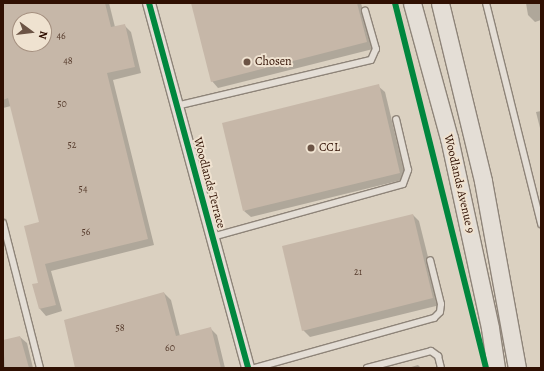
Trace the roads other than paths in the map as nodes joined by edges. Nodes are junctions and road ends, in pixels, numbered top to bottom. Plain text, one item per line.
1 (149, 3) edge
2 (412, 3) edge
3 (440, 3) edge
4 (486, 3) edge
5 (365, 11) dead end
6 (176, 106) junction
7 (396, 120) dead end
8 (540, 212) edge
9 (3, 223) edge
10 (541, 224) edge
11 (212, 237) junction
12 (430, 260) dead end
13 (40, 368) edge
14 (248, 368) edge
15 (255, 368) edge
16 (367, 368) edge
17 (441, 368) edge
18 (496, 368) edge
19 (517, 368) edge

1 - 6 street, Woodlands Terrace
2 - 18 main road, Woodlands Avenue 9
3 - 19 main road, Woodlands Avenue 9
4 - 8 lane
5 - 6 lane
6 - 11 street, Woodlands Terrace
7 - 11 lane
8 - 10 lane
9 - 13 lane
11 - 14 street, Woodlands Terrace
12 - 15 lane
16 - 17 lane

